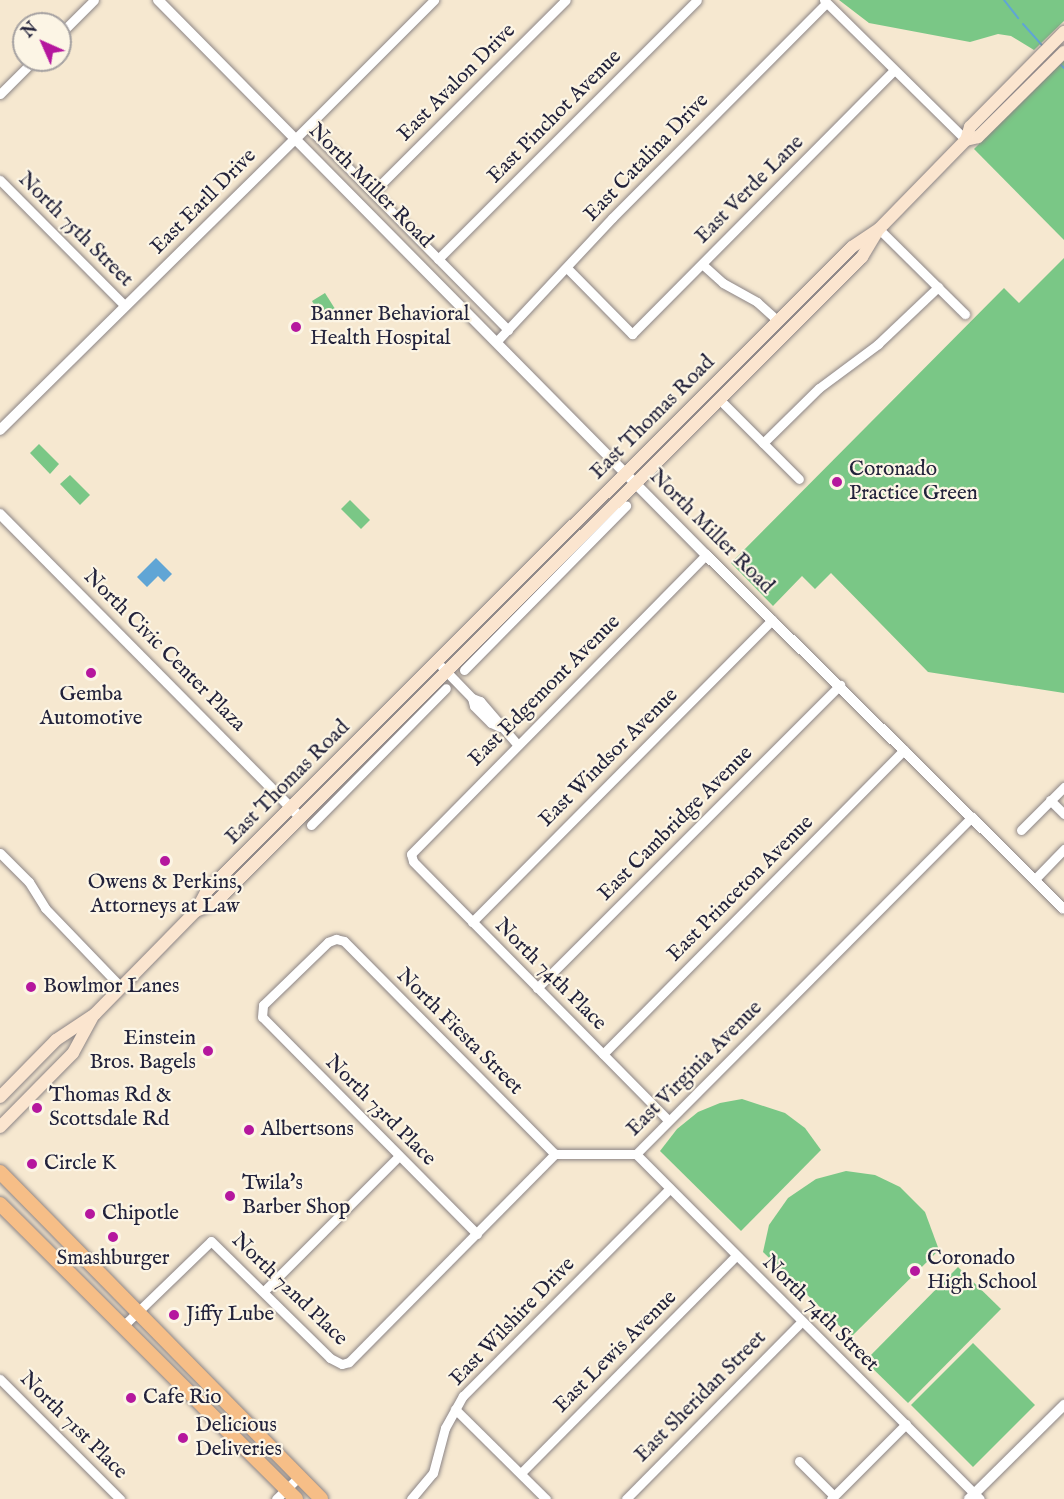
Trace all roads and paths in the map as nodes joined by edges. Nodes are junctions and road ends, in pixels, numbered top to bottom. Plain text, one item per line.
1 (94, 0) edge
2 (158, 0) edge
3 (434, 0) edge
4 (566, 0) edge
5 (697, 0) edge
6 (825, 1) edge
7 (72, 22) edge
8 (1064, 32) edge
9 (1064, 52) edge
10 (893, 71) junction
11 (22, 72) edge
12 (0, 94) edge
13 (308, 127) junction
14 (296, 139) junction
15 (966, 140) junction
16 (0, 180) edge
17 (373, 192) junction
18 (879, 228) junction
19 (438, 259) junction
20 (702, 264) junction
21 (567, 268) junction
22 (938, 287) junction
23 (125, 306) junction
24 (965, 314) dead end
25 (778, 321) junction
26 (508, 330) junction
27 (496, 342) junction
28 (718, 399) junction
29 (0, 430) edge
30 (763, 443) junction
31 (629, 478) junction
32 (799, 479) dead end
33 (626, 506) dead end
34 (0, 514) edge
35 (584, 541) junction
36 (706, 555) junction
37 (772, 620) junction
38 (459, 640) junction
39 (473, 653) junction
40 (437, 662) junction
41 (464, 670) dead end
42 (446, 672) junction
43 (840, 685) junction
44 (413, 686) junction
45 (446, 688) dead end
46 (426, 700) junction
47 (517, 744) junction
48 (904, 750) junction
49 (349, 777) junction
50 (1064, 787) edge
51 (1050, 800) junction
52 (296, 812) junction
53 (1064, 814) edge
54 (972, 817) junction
55 (311, 825) dead end
56 (1021, 830) dead end
57 (1064, 849) edge
58 (0, 853) edge
59 (411, 854) joint
60 (1035, 879) junction
61 (1064, 909) edge
62 (472, 922) junction
63 (336, 939) joint
64 (122, 987) junction
65 (537, 988) junction
66 (95, 1014) junction
67 (603, 1054) junction
68 (0, 1096) edge
69 (668, 1120) junction
70 (0, 1127) edge
71 (555, 1154) junction
72 (636, 1154) junction
73 (399, 1156) junction
74 (0, 1172) edge
75 (670, 1188) junction
76 (0, 1204) edge
77 (477, 1234) junction
78 (736, 1256) junction
79 (104, 1279) junction
80 (264, 1291) junction
81 (90, 1293) junction
82 (136, 1313) junction
83 (802, 1321) junction
84 (123, 1326) junction
85 (0, 1379) edge
86 (1064, 1405) edge
87 (455, 1409) junction
88 (906, 1424) junction
89 (799, 1461) dead end
90 (521, 1473) junction
91 (299, 1477) junction
92 (286, 1496) edge
93 (833, 1497) edge
94 (974, 1497) edge
95 (120, 1499) edge
96 (321, 1499) edge
97 (411, 1499) edge
98 (546, 1499) edge
99 (626, 1499) edge

1 - 7 street
2 - 14 street, North Miller Road
3 - 13 street, East Earll Drive
4 - 17 street, East Avalon Drive
5 - 19 street, East Pinchot Avenue
6 - 10 street
6 - 21 street, East Catalina Drive
8 - 15 main road, East Thomas Road
9 - 15 main road, East Thomas Road
10 - 15 street
10 - 20 street, East Verde Lane
11 - 12 street
13 - 14 street, East Earll Drive
13 - 17 street, North Miller Road
14 - 23 street, East Earll Drive
14 - 27 street, North Miller Road
15 - 18 main road, East Thomas Road
16 - 23 street, North 75th Street
17 - 19 street, North Miller Road
18 - 22 street
18 - 25 main road, East Thomas Road
18 - 28 main road, East Thomas Road
19 - 26 street, North Miller Road
20 - 21 street, East Verde Lane
20 - 25 street
21 - 26 street, East Catalina Drive
22 - 24 street
22 - 30 street
23 - 29 street, East Earll Drive
25 - 31 main road, East Thomas Road
26 - 27 street, East Catalina Drive
27 - 31 street, North Miller Road
28 - 30 street
28 - 31 main road, East Thomas Road
30 - 32 street
31 - 35 main road, East Thomas Road
31 - 36 street, North Miller Road
31 - 38 main road, East Thomas Road
33 - 35 street, East Thomas Road
34 - 52 street, North Civic Center Plaza
35 - 39 main road, East Thomas Road
36 - 37 street, North Miller Road
36 - 47 street, East Edgemont Avenue
37 - 43 street, North Miller Road
37 - 62 street, East Windsor Avenue
38 - 39 street
38 - 40 main road, East Thomas Road
39 - 41 street, East Thomas Road
39 - 42 main road, East Thomas Road
40 - 42 street
40 - 44 main road, East Thomas Road
42 - 46 main road, East Thomas Road
42 - 47 street
43 - 48 street, North Miller Road
43 - 65 street, East Cambridge Avenue
44 - 46 street
44 - 52 main road, East Thomas Road
45 - 46 street, East Thomas Road
46 - 49 main road, East Thomas Road
47 - 59 street, East Edgemont Avenue
48 - 54 street, North Miller Road
48 - 67 street, East Princeton Avenue
49 - 52 main road, East Thomas Road
49 - 55 street, East Thomas Road
50 - 51 street
51 - 53 street
51 - 56 street
52 - 64 main road, East Thomas Road
54 - 60 street, North Miller Road
54 - 69 street, East Virginia Avenue
57 - 60 street
58 - 64 street
59 - 62 street, North 74th Place
60 - 61 street, North Miller Road
62 - 65 street, North 74th Place
63 - 71 street, North Fiesta Street
63 - 73 street, North 73rd Place
64 - 66 main road, East Thomas Road
65 - 67 street, North 74th Place
66 - 68 main road, East Thomas Road
66 - 70 main road, East Thomas Road
67 - 69 street, North 74th Place
69 - 72 street, East Virginia Avenue
71 - 72 street, East Virginia Avenue
71 - 77 street
72 - 75 street, North 74th Street
73 - 77 street, North 73rd Place
73 - 80 street
74 - 79 main road
75 - 78 street, North 74th Street
75 - 87 street, East Wilshire Drive
76 - 81 main road
77 - 80 street, North 72nd Place
78 - 83 street, North 74th Street
78 - 90 street, East Lewis Avenue
79 - 81 main road
79 - 82 main road
80 - 82 street, North 72nd Place
81 - 84 main road
82 - 84 street
82 - 91 main road
83 - 88 street, North 74th Street
83 - 99 street, East Sheridan Street
84 - 92 main road
85 - 95 street, North 71st Place
86 - 94 street
87 - 90 street
87 - 97 street, East Wilshire Drive
88 - 93 street
88 - 94 street, North 74th Street
89 - 93 street
90 - 98 street
91 - 92 street
91 - 96 main road

